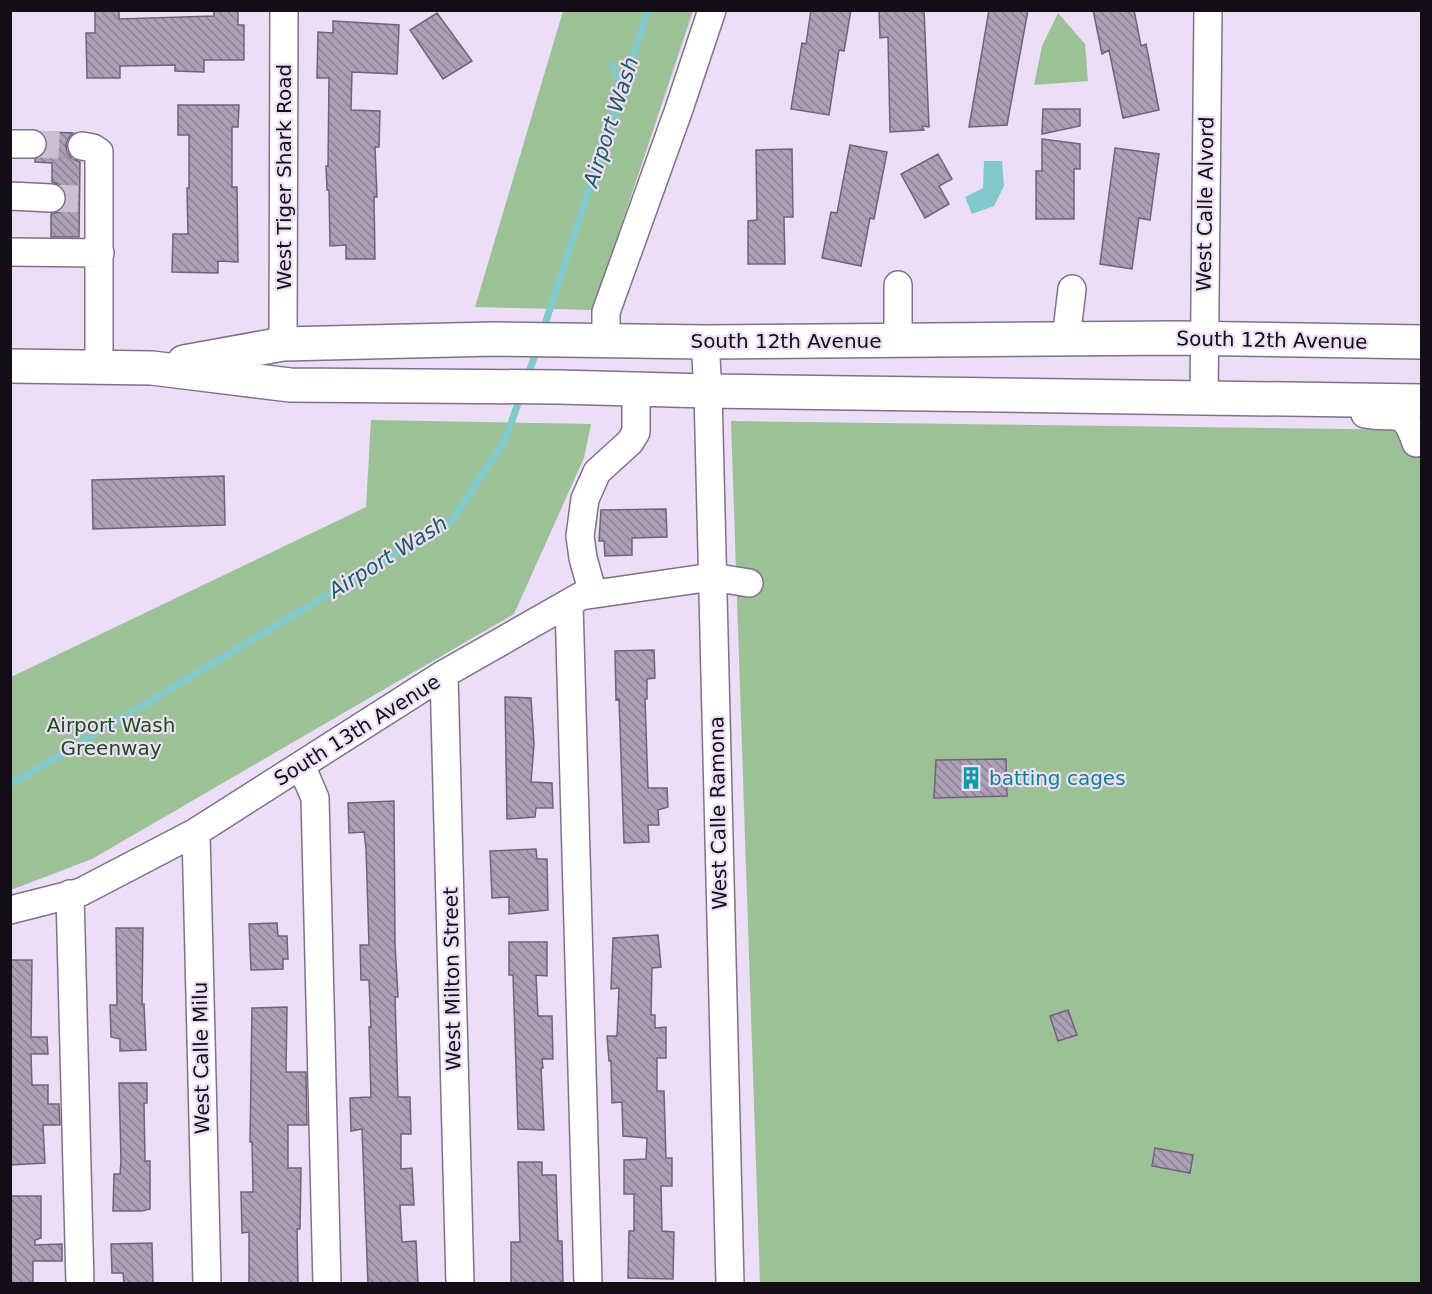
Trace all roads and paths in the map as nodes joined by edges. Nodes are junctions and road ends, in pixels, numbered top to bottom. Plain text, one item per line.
1 (284, 10) edge
2 (712, 10) edge
3 (1208, 10) edge
4 (82, 146) dead end
5 (10, 196) edge
6 (51, 198) tunnel mouth
7 (10, 252) edge
8 (100, 252) junction
9 (898, 285) dead end
10 (1072, 289) dead end
11 (1066, 339) junction
12 (1204, 339) junction
13 (593, 340) junction
14 (898, 341) junction
15 (705, 342) junction
16 (1422, 342) edge
17 (283, 344) junction
18 (10, 366) edge
19 (99, 367) junction
20 (152, 368) junction
21 (636, 388) junction
22 (708, 392) junction
23 (1204, 398) junction
24 (1345, 399) junction
25 (1422, 401) edge
26 (1416, 443) dead end
27 (592, 482) junction
28 (583, 558) junction
29 (712, 577) junction
30 (749, 583) dead end
31 (581, 599) junction
32 (444, 674) junction
33 (301, 765) junction
34 (196, 832) junction
35 (70, 894) junction
36 (10, 910) edge
37 (80, 1284) edge
38 (207, 1284) edge
39 (327, 1284) edge
40 (460, 1284) edge
41 (588, 1284) edge
42 (729, 1284) edge

1 - 17 street, West Tiger Shark Road
2 - 13 street
3 - 12 street, West Calle Alvord
4 - 8 street
5 - 6 street
7 - 8 street
8 - 19 street
9 - 14 street
10 - 11 street
11 - 12 main road, South 12th Avenue
11 - 14 main road, South 12th Avenue
12 - 16 main road, South 12th Avenue
12 - 23 street, West Calle Alvord
13 - 15 main road, South 12th Avenue
13 - 17 main road, South 12th Avenue
14 - 15 main road, South 12th Avenue
15 - 22 street, West Calle Ramona
17 - 20 main road, South 12th Avenue
18 - 19 main road, South 12th Avenue
19 - 20 main road, South 12th Avenue
20 - 21 main road, South 12th Avenue
21 - 22 main road, South 12th Avenue
21 - 27 street
22 - 23 main road, South 12th Avenue
22 - 29 street, West Calle Ramona
23 - 24 main road, South 12th Avenue
24 - 25 main road, South 12th Avenue
24 - 26 street
27 - 28 street
27 - 28 street
28 - 31 street
29 - 30 street, South 13th Avenue
29 - 31 street, South 13th Avenue
29 - 42 street, West Calle Ramona
31 - 32 street, South 13th Avenue
31 - 41 street
32 - 33 street, South 13th Avenue
32 - 40 street, West Milton Street
33 - 34 street, South 13th Avenue
33 - 39 street
34 - 35 street, South 13th Avenue
34 - 38 street, West Calle Milu
35 - 36 street, South 13th Avenue
35 - 37 street

